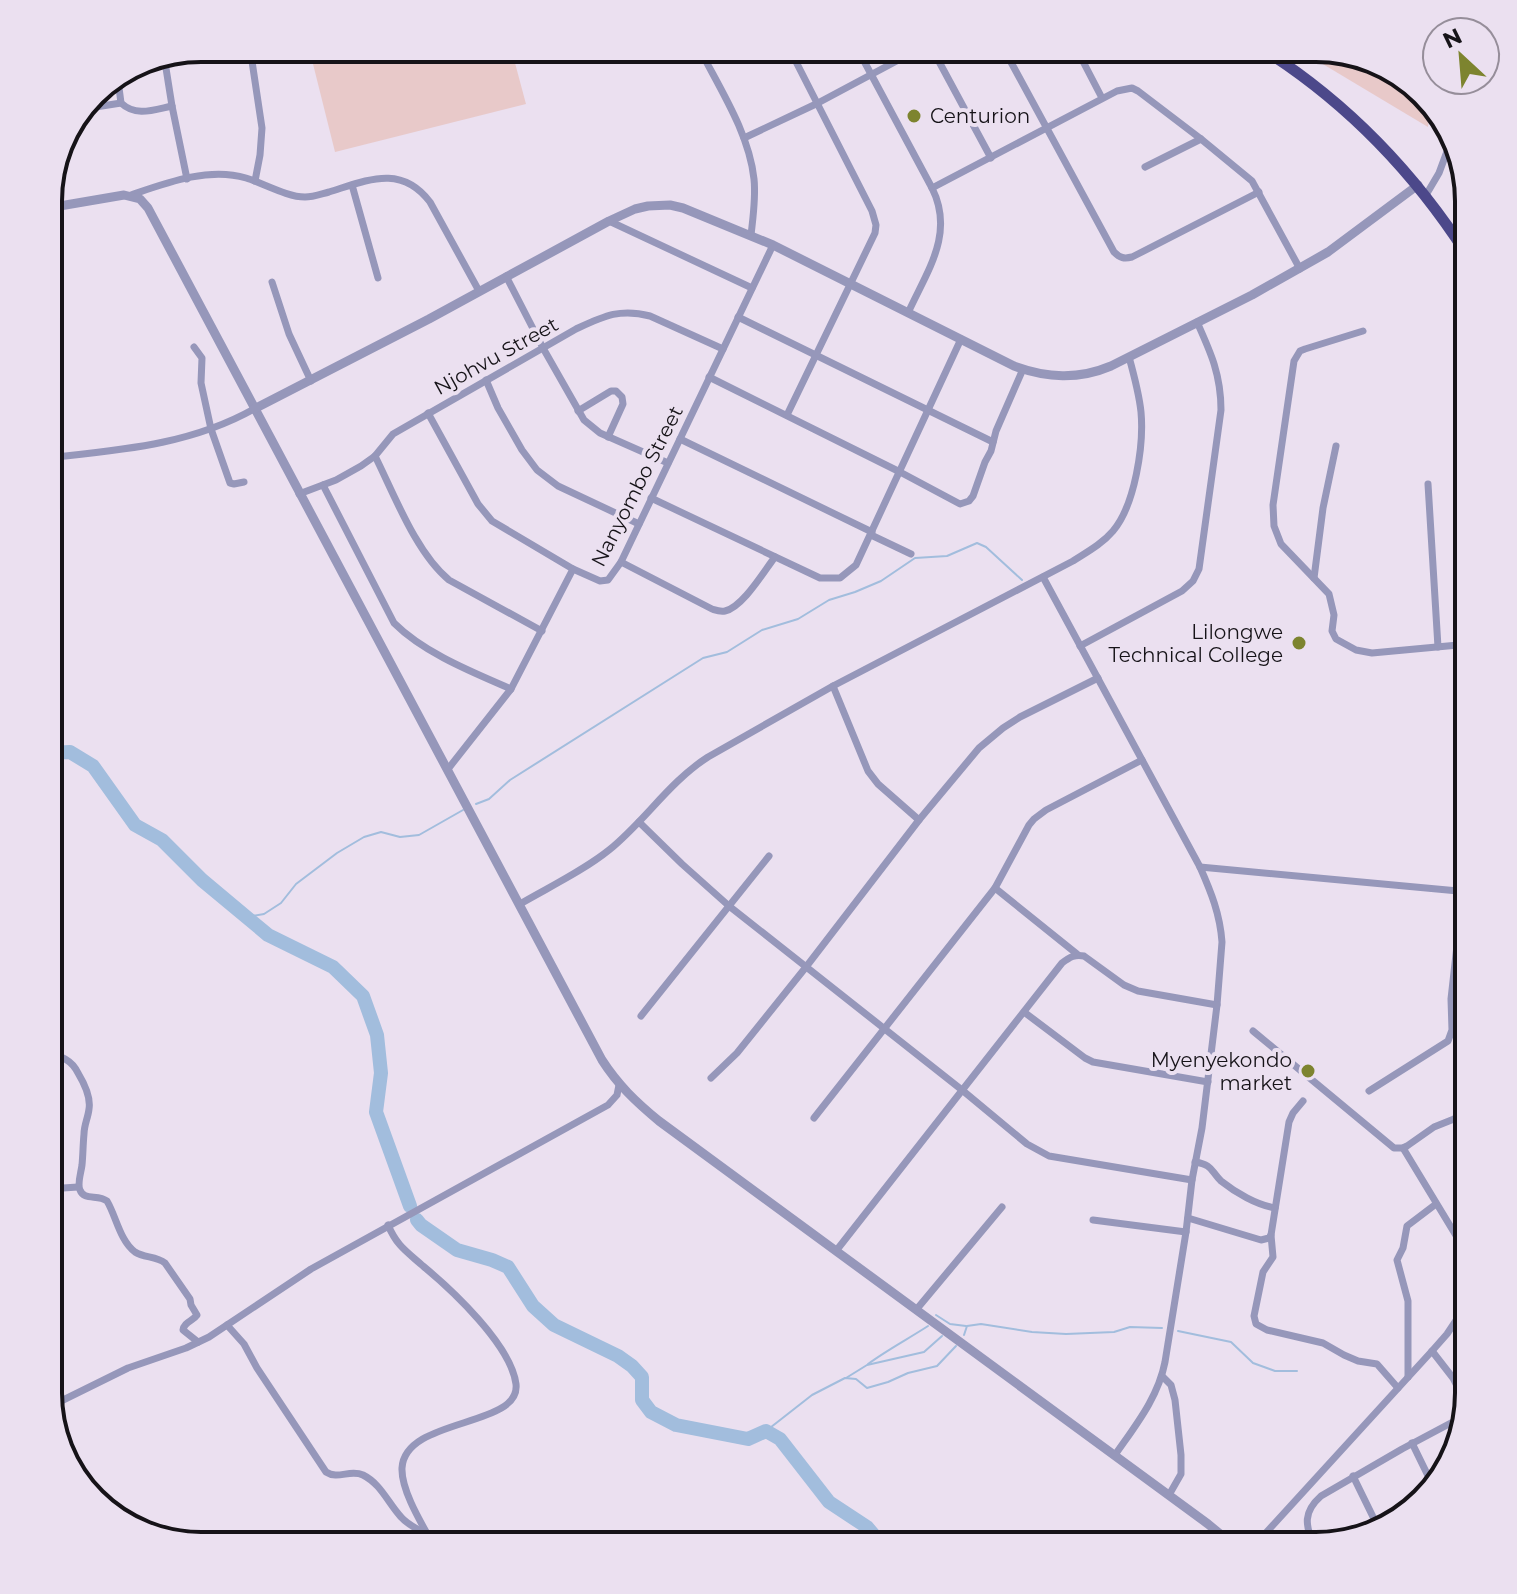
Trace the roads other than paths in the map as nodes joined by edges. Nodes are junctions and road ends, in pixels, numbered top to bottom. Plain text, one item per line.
1 (252, 62) edge
2 (706, 62) edge
3 (796, 62) edge
4 (865, 62) edge
5 (895, 62) edge
6 (939, 62) edge
7 (1011, 62) edge
8 (1083, 62) edge
9 (1281, 62) edge
10 (166, 67) edge
11 (871, 74) junction
12 (119, 90) edge
13 (1102, 98) junction
14 (121, 103) junction
15 (816, 104) junction
16 (100, 106) edge
17 (172, 106) junction
18 (1047, 129) junction
19 (744, 138) junction
20 (1201, 139) junction
21 (1446, 153) edge
22 (991, 158) junction
23 (1145, 167) dead end
24 (187, 179) junction
25 (255, 181) junction
26 (352, 185) junction
27 (932, 188) junction
28 (1422, 190) junction
29 (1259, 192) junction
30 (131, 195) junction
31 (62, 205) edge
32 (609, 221) junction
33 (751, 235) junction
34 (1455, 238) edge
35 (773, 245) junction
36 (1300, 269) junction
37 (506, 276) junction
38 (378, 278) dead end
39 (272, 282) dead end
40 (850, 285) junction
41 (752, 288) junction
42 (479, 291) junction
43 (908, 313) junction
44 (738, 317) junction
45 (1197, 322) junction
46 (1363, 331) dead end
47 (961, 339) junction
48 (194, 347) dead end
49 (543, 348) junction
50 (723, 349) junction
51 (816, 354) junction
52 (1129, 357) junction
53 (1023, 369) junction
54 (709, 377) junction
55 (486, 380) junction
56 (311, 381) junction
57 (254, 409) junction
58 (928, 410) junction
59 (578, 411) junction
60 (428, 413) junction
61 (787, 415) junction
62 (211, 429) junction
63 (608, 437) junction
64 (680, 439) junction
65 (993, 442) junction
66 (1336, 446) dead end
67 (62, 456) edge
68 (375, 456) junction
69 (668, 463) junction
70 (900, 472) junction
71 (244, 482) dead end
72 (1428, 484) dead end
73 (323, 485) junction
74 (299, 494) junction
75 (651, 498) junction
76 (639, 524) junction
77 (871, 534) junction
78 (911, 554) dead end
79 (775, 557) junction
80 (621, 562) junction
81 (573, 569) junction
82 (1043, 577) junction
83 (1314, 578) junction
84 (542, 631) junction
85 (1455, 645) edge
86 (1080, 646) junction
87 (1438, 647) junction
88 (1098, 678) junction
89 (833, 686) junction
90 (511, 689) junction
91 (1142, 760) junction
92 (448, 769) junction
93 (919, 820) junction
94 (639, 822) junction
95 (769, 856) dead end
96 (1200, 867) junction
97 (995, 888) junction
98 (1455, 891) edge
99 (520, 904) junction
100 (729, 906) junction
101 (1077, 954) junction
102 (806, 967) junction
103 (1455, 970) edge
104 (1217, 1005) junction
105 (1024, 1012) junction
106 (641, 1016) dead end
107 (884, 1029) junction
108 (1253, 1031) dead end
109 (62, 1057) edge
110 (711, 1078) dead end
111 (1208, 1082) junction
112 (619, 1085) junction
113 (962, 1090) junction
114 (1369, 1091) dead end
115 (1303, 1101) dead end
116 (1455, 1117) edge
117 (814, 1118) dead end
118 (1403, 1148) junction
119 (1195, 1162) junction
120 (1192, 1180) junction
121 (78, 1187) junction
122 (62, 1188) edge
123 (1436, 1204) junction
124 (1002, 1207) dead end
125 (1275, 1208) junction
126 (1188, 1218) junction
127 (1093, 1220) dead end
128 (388, 1225) junction
129 (1186, 1232) junction
130 (1271, 1235) junction
131 (1455, 1235) edge
132 (836, 1251) junction
133 (916, 1310) junction
134 (1455, 1322) edge
135 (227, 1325) junction
136 (198, 1342) junction
137 (1432, 1351) junction
138 (1162, 1376) junction
139 (1408, 1377) junction
140 (1455, 1382) edge
141 (1398, 1388) junction
142 (63, 1400) edge
143 (1451, 1423) edge
144 (1412, 1443) junction
145 (1115, 1455) junction
146 (1428, 1475) edge
147 (1353, 1476) junction
148 (1169, 1495) junction
149 (1374, 1519) edge
150 (423, 1532) edge
151 (427, 1532) edge
152 (1218, 1532) edge
153 (1267, 1532) edge
154 (1309, 1532) edge

1 - 25 street
2 - 19 street
3 - 15 street
4 - 11 street
5 - 11 street
6 - 22 street
7 - 18 street
8 - 13 street
9 - 28 highway
10 - 17 street
11 - 15 street
11 - 27 street
12 - 14 street
13 - 18 street
13 - 20 street
14 - 16 street
14 - 17 street
15 - 19 street
15 - 40 street
17 - 24 street
18 - 22 street
18 - 29 street
19 - 33 street
20 - 23 street
20 - 29 street
21 - 28 street
22 - 27 street
24 - 25 street
24 - 30 street
25 - 26 street
26 - 38 street
26 - 42 street
27 - 43 street
28 - 34 highway
28 - 36 street
29 - 36 street
30 - 31 street
30 - 57 street
32 - 33 street
32 - 37 street
32 - 41 street
33 - 35 street
35 - 40 street
35 - 41 street, Nanyombo Street
36 - 45 street
37 - 42 street
37 - 49 street
39 - 56 street
40 - 43 street
40 - 51 street
41 - 44 street, Nanyombo Street
42 - 56 street
43 - 47 street
44 - 50 street, Nanyombo Street
44 - 51 street
45 - 52 street
45 - 86 street
46 - 83 street
47 - 53 street
47 - 58 street
48 - 62 street
49 - 50 street, Njohvu Street
49 - 55 street, Njohvu Street
49 - 59 street
50 - 54 street, Nanyombo Street
51 - 58 street
51 - 61 street
52 - 53 street
52 - 82 street
53 - 65 street
54 - 61 street
54 - 64 street, Nanyombo Street
55 - 60 street, Njohvu Street
55 - 76 street
56 - 57 street
57 - 62 street
57 - 74 street
58 - 65 street
58 - 70 street
59 - 63 street
59 - 63 street
60 - 68 street, Njohvu Street
60 - 81 street
61 - 70 street
62 - 67 street
62 - 71 street
63 - 69 street
64 - 69 street, Nanyombo Street
64 - 77 street
65 - 70 street
66 - 83 street
68 - 73 street, Njohvu Street
68 - 84 street
69 - 75 street, Nanyombo Street
70 - 77 street
72 - 87 street
73 - 74 street, Njohvu Street
73 - 90 street
74 - 92 street
75 - 76 street, Nanyombo Street
75 - 79 street
76 - 80 street, Nanyombo Street
77 - 78 street
77 - 79 street
79 - 80 street
80 - 81 street, Nanyombo Street
81 - 84 street, Nanyombo Street
82 - 86 street
82 - 89 street
83 - 87 street
84 - 90 street, Nanyombo Street
85 - 87 street
86 - 88 street
88 - 91 street
88 - 93 street
89 - 93 street
89 - 94 street
90 - 92 street, Nanyombo Street
91 - 96 street
91 - 97 street
92 - 99 street
93 - 102 street
94 - 99 street
94 - 100 street
95 - 100 street
96 - 98 street
96 - 104 street
97 - 101 street
97 - 107 street
99 - 112 street
100 - 102 street
100 - 106 street
101 - 104 street
101 - 105 street
102 - 107 street
102 - 110 street
103 - 114 street
104 - 111 street
105 - 111 street
105 - 113 street
107 - 113 street
107 - 117 street
108 - 118 street
109 - 121 street
111 - 119 street
112 - 128 street
112 - 132 street
113 - 120 street
113 - 132 street
115 - 125 street
116 - 118 street
118 - 123 street
119 - 120 street
119 - 125 street
120 - 126 street
121 - 122 street
121 - 136 street
123 - 131 street
123 - 139 street
124 - 133 street
125 - 130 street
126 - 129 street
126 - 130 street
127 - 129 street
128 - 135 street
128 - 151 street
129 - 138 street
130 - 141 street
132 - 133 street
133 - 145 street
134 - 137 street
135 - 136 street
135 - 150 street
136 - 142 street
137 - 139 street
137 - 140 street
138 - 145 street
138 - 148 street
139 - 141 street
141 - 153 street
143 - 144 street
144 - 146 street
144 - 147 street
145 - 148 street
147 - 149 street
147 - 154 street
148 - 152 street

